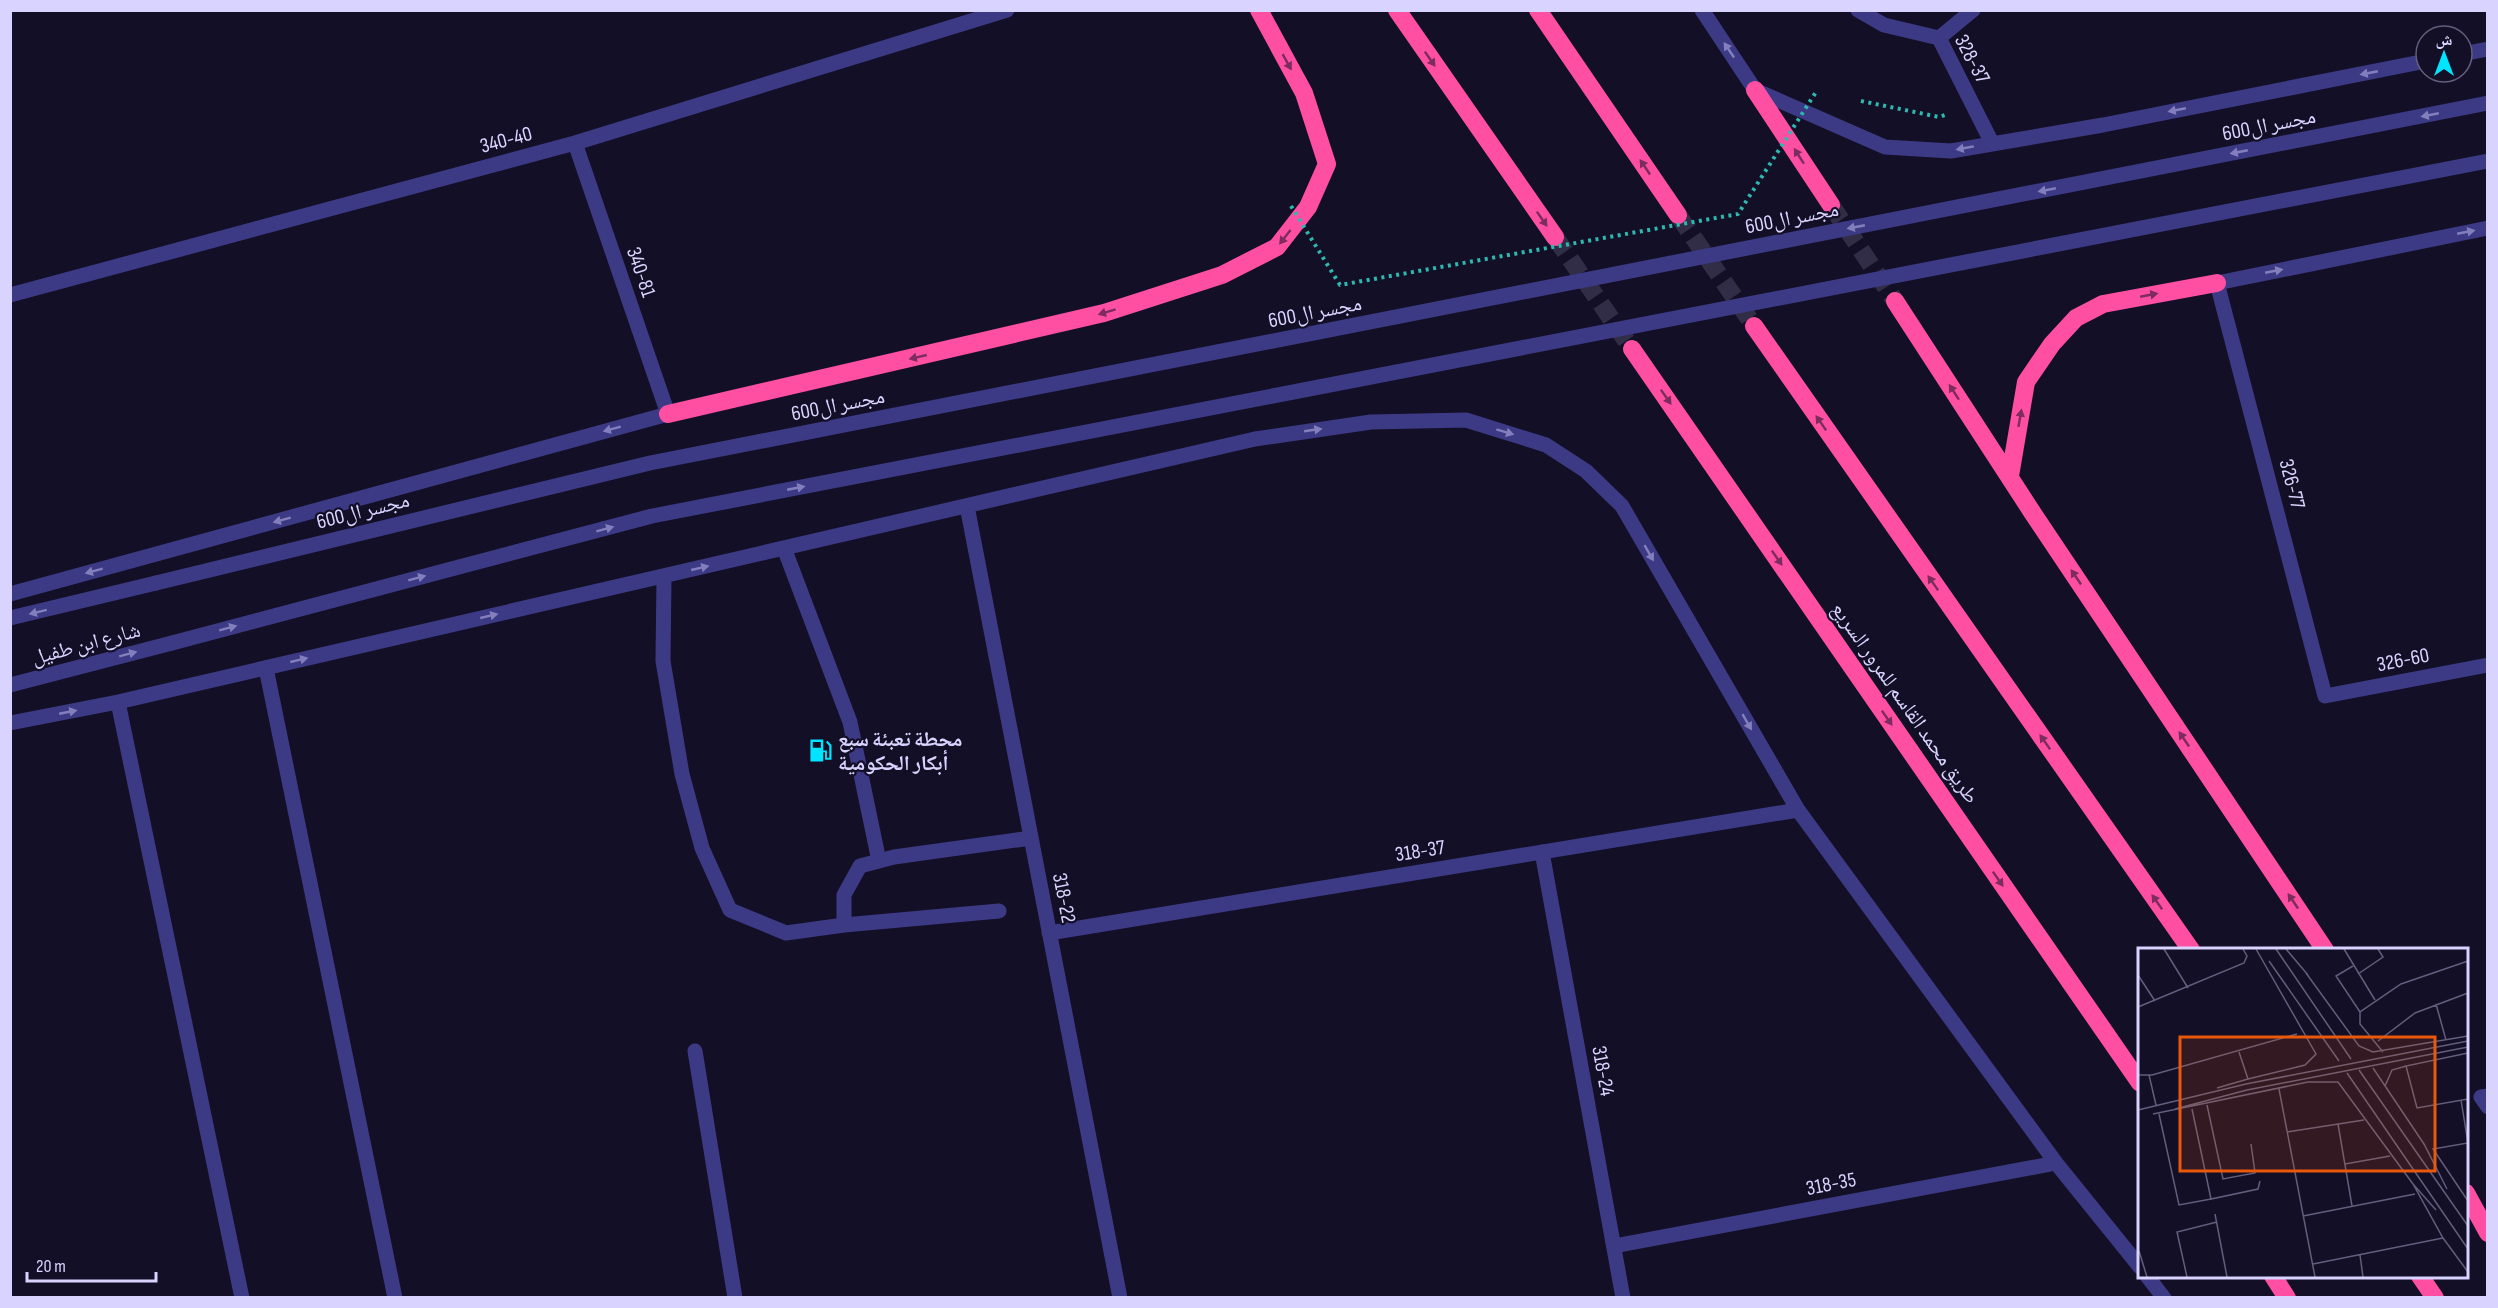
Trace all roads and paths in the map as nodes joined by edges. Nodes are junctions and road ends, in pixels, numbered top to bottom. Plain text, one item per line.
1 (1007, 10) edge
2 (1259, 10) edge
3 (1397, 10) edge
4 (1538, 10) edge
5 (1702, 10) edge
6 (1858, 10) edge
7 (1973, 10) edge
8 (1939, 38) junction
9 (2414, 63) edge
10 (1755, 90) junction
11 (1828, 94) dead end
12 (1850, 99) dead end
13 (2487, 104) edge
14 (1939, 117) dead end
15 (575, 143) junction
16 (1992, 143) junction
17 (2487, 161) edge
18 (1831, 205) tunnel mouth
19 (1291, 206) dead end
20 (1678, 215) tunnel mouth
21 (2487, 228) edge
22 (1555, 237) tunnel mouth
23 (2217, 283) junction
24 (10, 295) edge
25 (1895, 301) tunnel mouth
26 (1755, 326) tunnel mouth
27 (1632, 349) tunnel mouth
28 (668, 414) junction
29 (2010, 476) junction
30 (967, 506) junction
31 (784, 548) junction
32 (664, 576) junction
33 (156, 583) joint
34 (10, 594) edge
35 (10, 618) edge
36 (2487, 665) edge
37 (266, 668) junction
38 (10, 685) edge
39 (2325, 696) joint
40 (118, 702) junction
41 (10, 723) edge
42 (1798, 810) junction
43 (1031, 838) junction
44 (1542, 852) junction
45 (879, 861) junction
46 (999, 911) dead end
47 (844, 925) junction
48 (1049, 933) junction
49 (2190, 948) edge
50 (2324, 948) edge
51 (695, 1051) dead end
52 (2138, 1082) edge
53 (2487, 1096) edge
54 (2487, 1107) edge
55 (2056, 1163) junction
56 (2468, 1197) edge
57 (2487, 1233) edge
58 (1614, 1246) junction
59 (2138, 1266) edge
60 (2149, 1278) edge
61 (2274, 1278) edge
62 (2421, 1278) edge
63 (242, 1298) edge
64 (395, 1298) edge
65 (735, 1298) edge
66 (1120, 1298) edge
67 (1623, 1298) edge
68 (2164, 1298) edge
69 (2287, 1298) edge
70 (2435, 1298) edge

1 - 15 street, 340-40
2 -> 28 highway
3 -> 22 highway
20 -> 4 highway
10 -> 5 street
6 - 8 street, 328-37
7 - 8 street
8 - 16 street, 328-37
9 -> 16 street
16 -> 10 street
18 -> 10 highway
11 - 19 path, bridge
12 - 14 path
13 -> 33 street, مجسر ال600, bridge
15 - 24 street, 340-40
15 - 28 street, 340-81
38 -> 17 street, شارع ابن طفيل, bridge
23 -> 21 street
29 -> 23 highway
23 - 39 street, 326-77
29 -> 25 highway
49 -> 26 highway
27 -> 52 highway, طريق محمد القاسم للمرور السريع
28 -> 34 street
50 -> 29 highway
30 - 31 street
30 -> 42 street
30 - 43 street, 318-22
32 -> 31 street
31 - 45 street
37 -> 32 street
32 - 47 street
33 -> 35 street, شارع ابن طفيل
36 - 39 street, 326-60
37 - 40 street
37 - 64 street
41 -> 40 street
40 - 63 street
42 - 44 street, 318-37
42 - 55 street
43 - 45 street
43 - 48 street, 318-22
44 - 48 street, 318-37
44 - 58 street, 318-24
45 - 47 street
46 - 47 street
48 - 66 street, 318-22
51 - 65 street
53 - 54 street
55 - 58 street, 318-35
55 - 59 street
56 - 57 highway
58 - 67 street, 318-24
60 - 68 street
61 - 69 highway
62 - 70 highway

